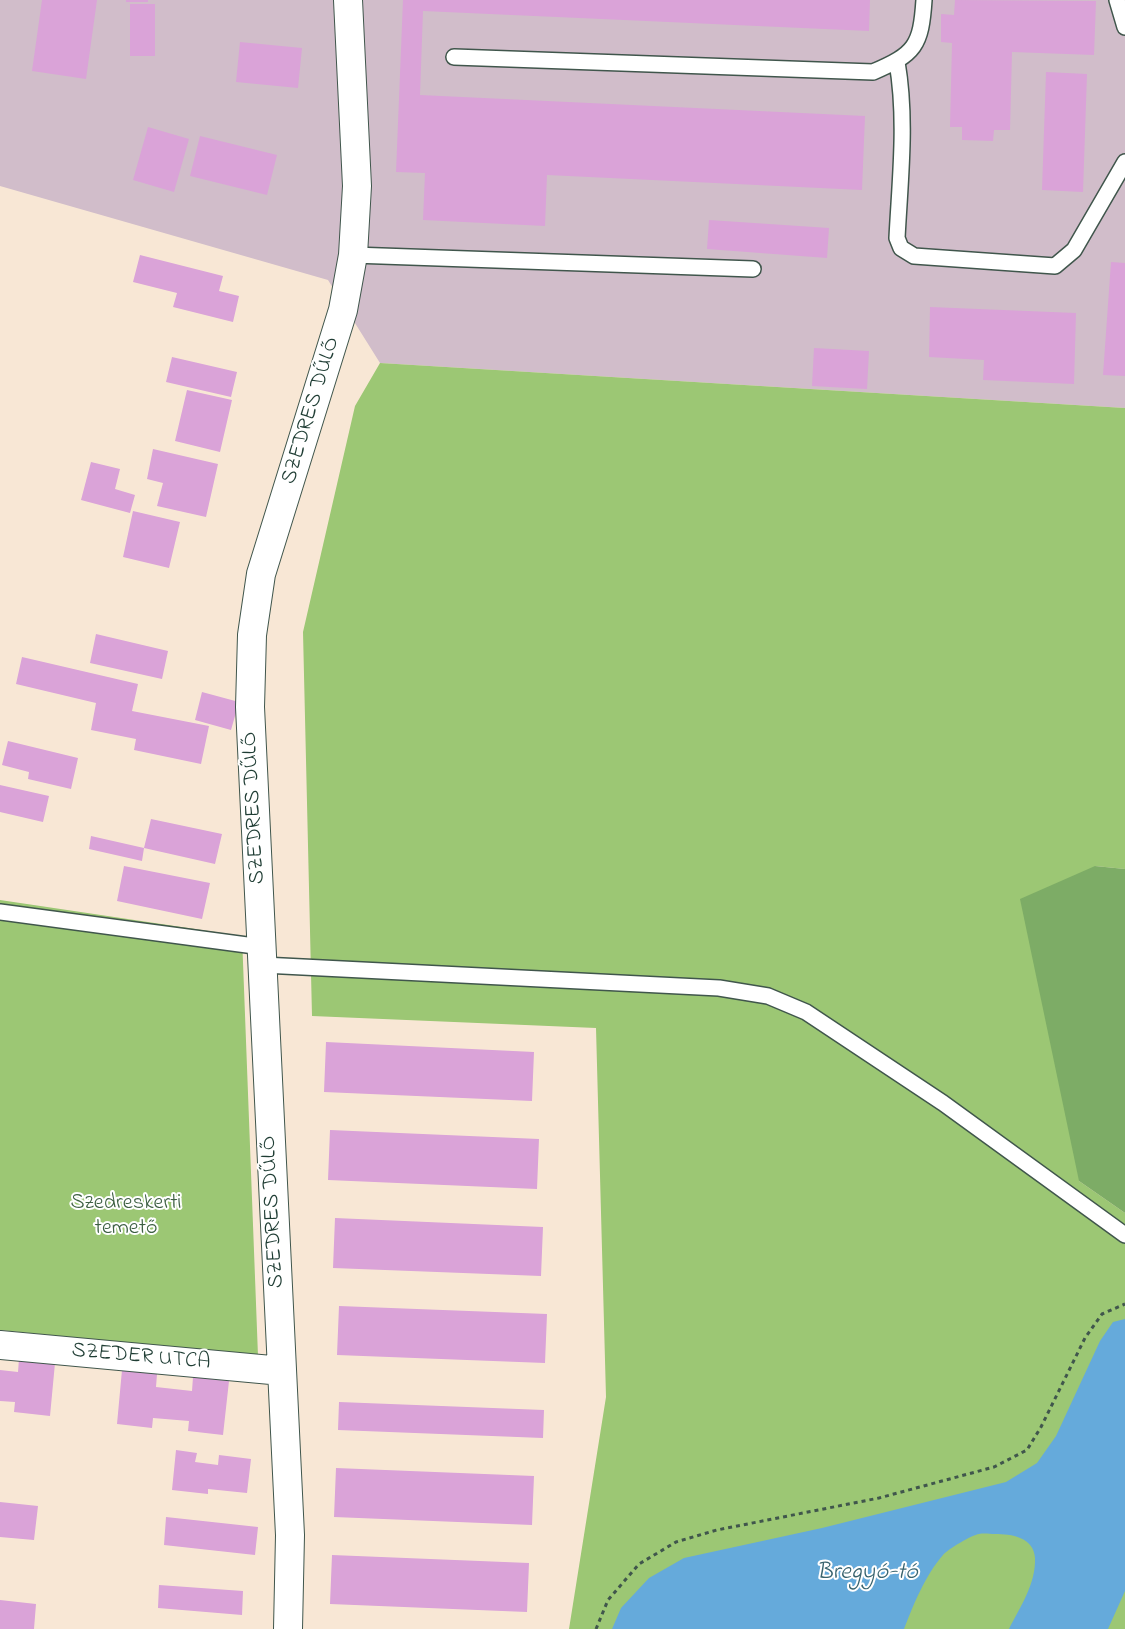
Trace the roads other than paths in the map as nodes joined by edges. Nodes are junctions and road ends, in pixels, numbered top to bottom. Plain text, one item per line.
1 (348, 0) edge
2 (924, 0) edge
3 (1117, 0) edge
4 (1125, 27) edge
5 (454, 57) dead end
6 (897, 62) junction
7 (1125, 162) edge
8 (352, 255) junction
9 (753, 270) dead end
10 (0, 912) edge
11 (262, 956) junction
12 (1125, 1235) edge
13 (0, 1344) edge
14 (282, 1371) junction
15 (288, 1629) edge

1 - 8 street, SZEDRES DŰLŐ
2 - 6 lane
3 - 4 lane
5 - 6 lane
6 - 7 lane
8 - 9 lane
8 - 11 street, SZEDRES DŰLŐ
10 - 11 lane
11 - 12 lane
11 - 14 street, SZEDRES DŰLŐ
13 - 14 street, SZEDER UTCA
14 - 15 street, SZEDRES DŰLŐ

